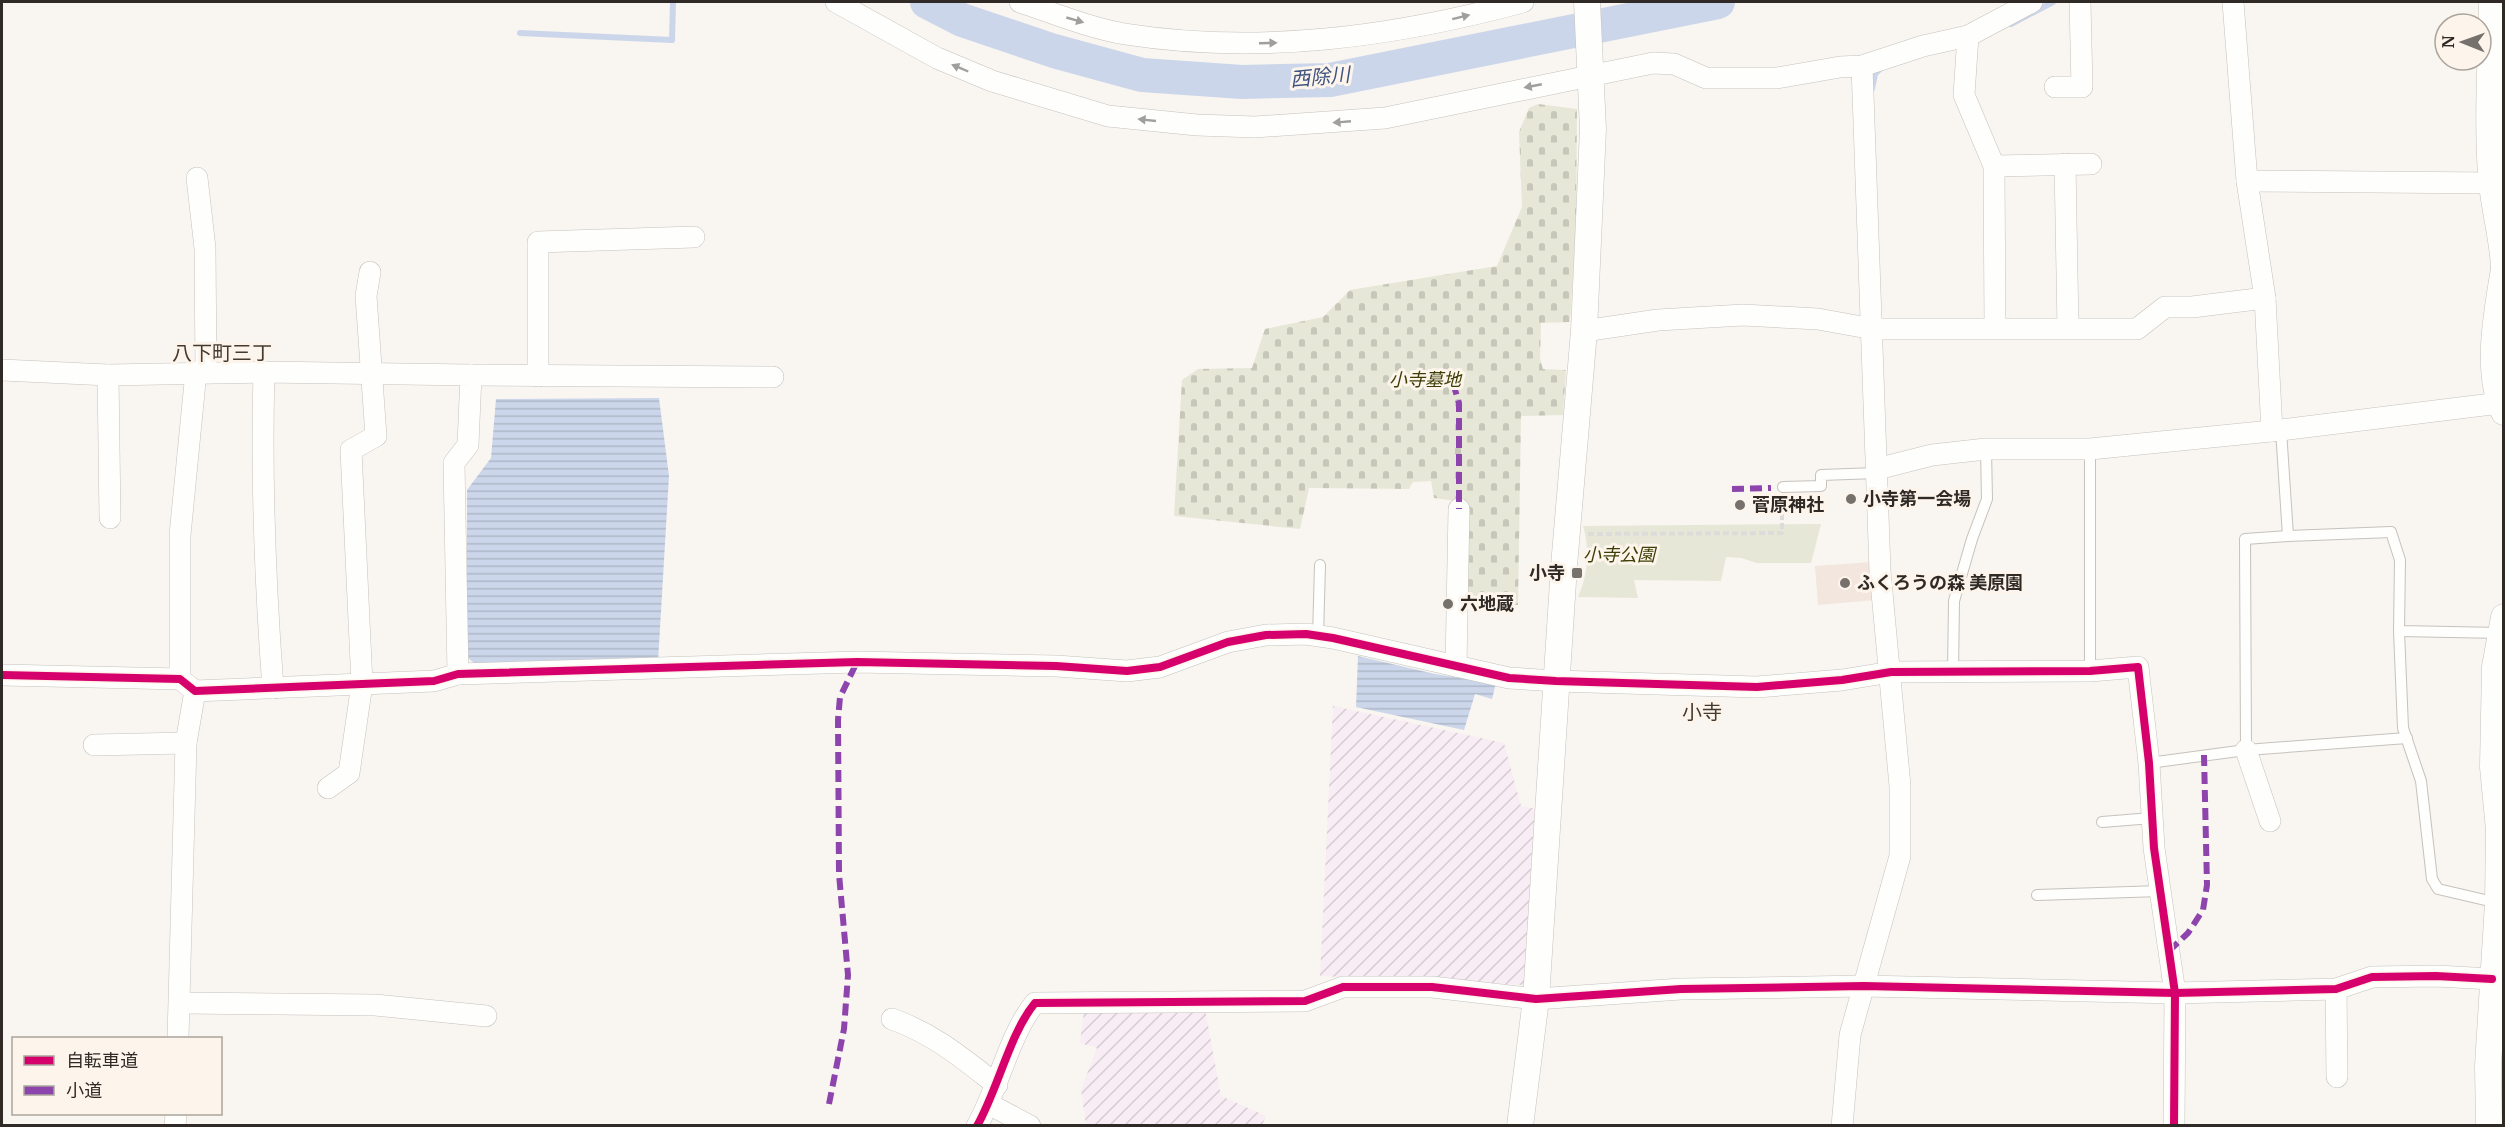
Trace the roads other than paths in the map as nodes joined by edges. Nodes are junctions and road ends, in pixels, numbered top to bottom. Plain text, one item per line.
1 (836, 2) edge
2 (1020, 2) edge
3 (1523, 2) edge
4 (1587, 2) edge
5 (2032, 2) edge
6 (2080, 2) edge
7 (2233, 2) edge
8 (2492, 2) edge
9 (1968, 36) junction
10 (1590, 65) junction
11 (1862, 66) junction
12 (2055, 87) dead end
13 (2065, 164) junction
14 (2091, 164) dead end
15 (1994, 166) junction
16 (198, 178) dead end
17 (2247, 181) junction
18 (2492, 183) junction
19 (694, 237) dead end
20 (2504, 267) edge
21 (370, 272) dead end
22 (2265, 298) junction
23 (2499, 326) edge
24 (1995, 328) junction
25 (2068, 328) junction
26 (1873, 330) junction
27 (1584, 332) junction
28 (2, 370) edge
29 (201, 372) junction
30 (264, 372) junction
31 (372, 372) junction
32 (108, 375) junction
33 (471, 375) junction
34 (538, 376) junction
35 (773, 377) dead end
36 (2502, 408) edge
37 (2277, 430) junction
38 (1986, 449) junction
39 (2090, 449) junction
40 (1877, 471) junction
41 (1783, 488) road end
42 (1459, 509) dead end
43 (110, 518) dead end
44 (2288, 536) junction
45 (1320, 564) dead end
46 (2399, 630) junction
47 (2501, 635) edge
48 (1318, 636) junction
49 (1456, 666) junction
50 (2090, 671) junction
51 (1891, 672) junction
52 (1953, 672) junction
53 (458, 674) junction
54 (2, 675) edge
55 (1556, 681) junction
56 (362, 684) junction
57 (188, 685) junction
58 (273, 688) junction
59 (2407, 738) junction
60 (186, 743) junction
61 (94, 745) dead end
62 (2246, 750) junction
63 (2149, 762) junction
64 (328, 788) dead end
65 (2152, 818) junction
66 (2270, 821) dead end
67 (2102, 822) dead end
68 (2161, 891) junction
69 (2037, 895) dead end
70 (2498, 903) junction
71 (2492, 979) junction
72 (1864, 986) junction
73 (2336, 989) junction
74 (2175, 993) junction
75 (1536, 999) junction
76 (180, 1003) junction
77 (486, 1016) dead end
78 (892, 1019) dead end
79 (178, 1037) edge
80 (2337, 1077) dead end
81 (993, 1095) junction
82 (977, 1125) edge
83 (1030, 1125) edge
84 (1520, 1125) edge
85 (1842, 1125) edge
86 (2174, 1125) edge
87 (2489, 1125) edge

10 -> 1 street
2 -> 3 street
4 - 10 street
5 - 9 street
6 - 12 street
7 - 17 street
8 - 18 street
9 - 11 street
9 - 15 street
10 - 11 street
10 - 27 street
11 - 26 street
13 - 14 street
13 - 15 street
13 - 25 street
15 - 24 street
16 - 29 street
17 - 18 street
17 - 22 street
18 - 20 street
19 - 34 street
20 - 23 street
21 - 31 street
22 - 25 street
22 - 37 street
23 - 36 street
24 - 25 street
24 - 26 street
26 - 27 street
26 - 40 street
27 - 55 street
28 - 32 street
29 - 30 street
29 - 32 street
29 - 57 street
30 - 31 street
30 - 58 street
31 - 33 street
31 - 56 street
32 - 43 street
33 - 34 street
33 - 53 street
34 - 35 street
36 - 37 street
37 - 39 street
37 - 44 lane
38 - 39 street
38 - 40 street
38 - 52 lane
39 - 50 lane
40 - 41 lane
40 - 51 street
42 - 49 street
44 - 46 lane
44 - 62 lane
45 - 48 lane
46 - 47 lane
46 - 59 lane
47 - 70 street
48 - 49 street
48 - 53 street
49 - 55 street
50 - 52 street
50 - 63 street
51 - 52 street
51 - 55 street
51 - 72 street
53 - 56 street
54 - 57 street
55 - 75 street
56 - 58 street
56 - 64 street
57 - 58 street
57 - 60 street
59 - 62 lane
59 - 70 lane
60 - 61 street
60 - 76 street
62 - 63 lane
62 - 66 street
63 - 65 street
65 - 67 lane
65 - 68 street
68 - 69 lane
68 - 74 street
70 - 71 street
71 - 73 street
71 - 87 street
72 - 74 street
72 - 75 street
72 - 85 street
73 - 74 street
73 - 80 street
74 - 86 street
75 - 81 street
75 - 84 street
76 - 77 street
76 - 79 street
78 - 81 street
81 - 82 street
81 - 83 street

